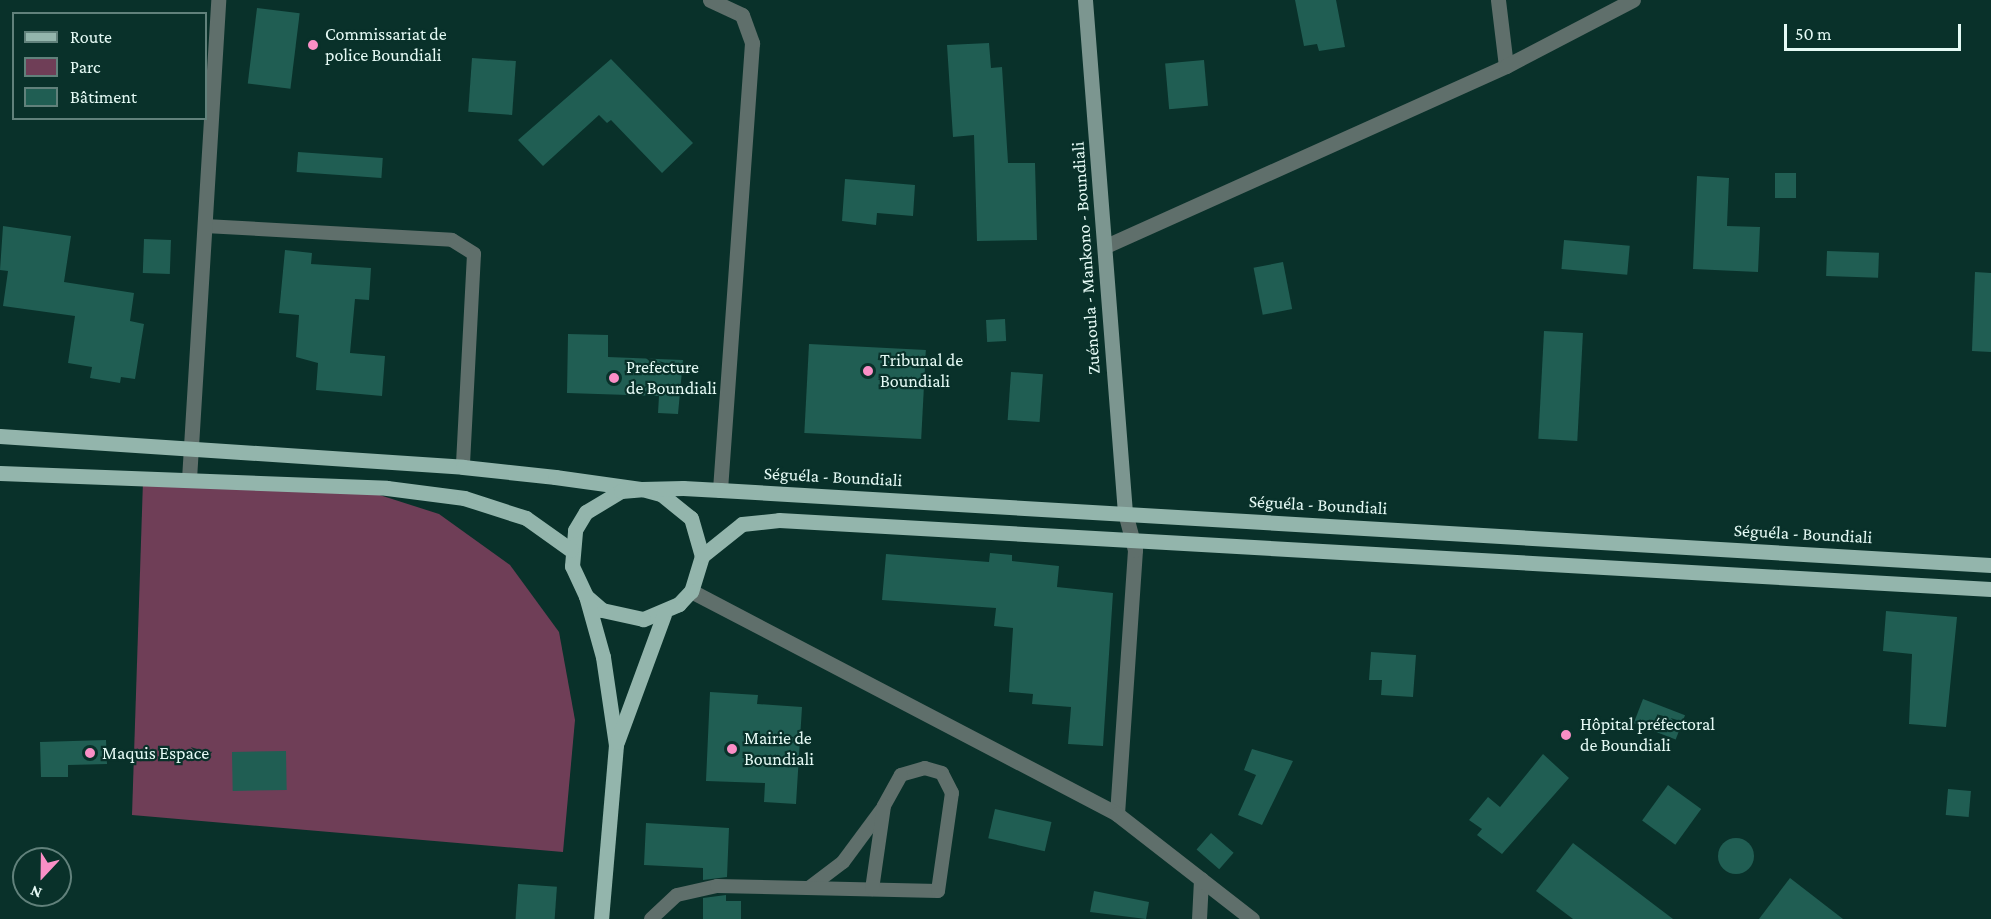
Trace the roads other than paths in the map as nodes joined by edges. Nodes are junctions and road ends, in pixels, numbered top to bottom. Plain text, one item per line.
1 (218, 0) edge
2 (710, 0) edge
3 (1085, 0) edge
4 (1498, 0) edge
5 (1633, 0) edge
6 (1506, 66) junction
7 (205, 226) junction
8 (1108, 245) junction
9 (0, 436) edge
10 (191, 447) junction
11 (463, 467) junction
12 (0, 473) edge
13 (189, 479) junction
14 (642, 489) junction
15 (720, 490) junction
16 (1125, 513) junction
17 (1132, 538) junction
18 (571, 550) junction
19 (702, 556) junction
20 (1991, 565) edge
21 (1991, 589) edge
22 (691, 591) junction
23 (586, 596) junction
24 (664, 614) junction
25 (616, 745) junction
26 (884, 806) junction
27 (1117, 814) junction
28 (1201, 879) junction
29 (810, 887) junction
30 (872, 889) junction
31 (601, 919) edge
32 (651, 919) edge
33 (1199, 919) edge
34 (1252, 919) edge

1 - 7 street
2 - 15 street
3 - 8 main road, Zuénoula - Mankono - Boundiali
4 - 6 street
5 - 6 street
6 - 8 street
7 - 10 street
7 - 11 lane
8 - 16 main road, Zuénoula - Mankono - Boundiali
9 - 10 main road
10 - 11 main road
10 - 13 street
11 - 14 main road
12 - 13 main road
13 - 18 main road
14 - 15 main road, Séguéla - Boundiali
14 - 18 main road, Séguéla - Boundiali
14 - 19 main road
15 - 16 main road, Séguéla - Boundiali
16 - 17 street
16 - 20 main road, Séguéla - Boundiali
17 - 19 main road
17 - 21 main road
17 - 27 street
18 - 23 main road
19 - 22 main road
22 - 24 main road
22 - 27 street
23 - 24 main road
23 - 25 main road
24 - 25 main road
25 - 31 main road
26 - 29 lane
26 - 30 lane
26 - 30 lane
27 - 28 street
28 - 33 street
28 - 34 street
29 - 30 lane
29 - 32 lane

